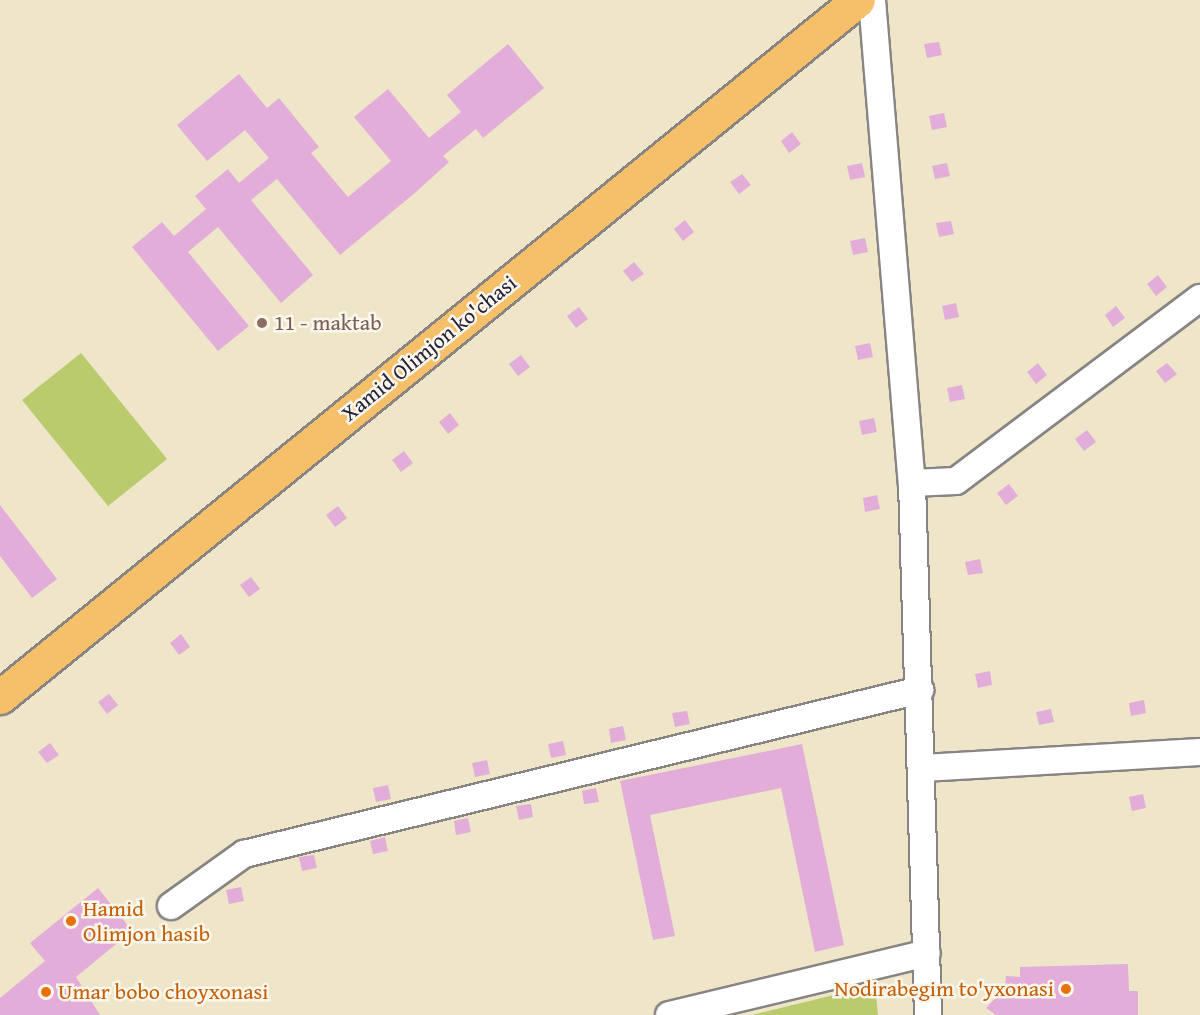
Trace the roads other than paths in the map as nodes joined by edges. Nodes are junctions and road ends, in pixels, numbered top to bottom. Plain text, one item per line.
1 (858, 0) edge
2 (872, 0) edge
3 (1200, 298) edge
4 (912, 483) junction
5 (920, 690) junction
6 (0, 697) edge
7 (1200, 752) edge
8 (923, 768) junction
9 (171, 906) dead end
10 (927, 953) junction
11 (669, 1015) edge
12 (928, 1015) edge

1 - 6 main road, Xamid Olimjon ko'chasi
2 - 4 street
3 - 4 street
4 - 5 street
5 - 8 street
5 - 9 street
7 - 8 street
8 - 10 street
10 - 11 street
10 - 12 street

